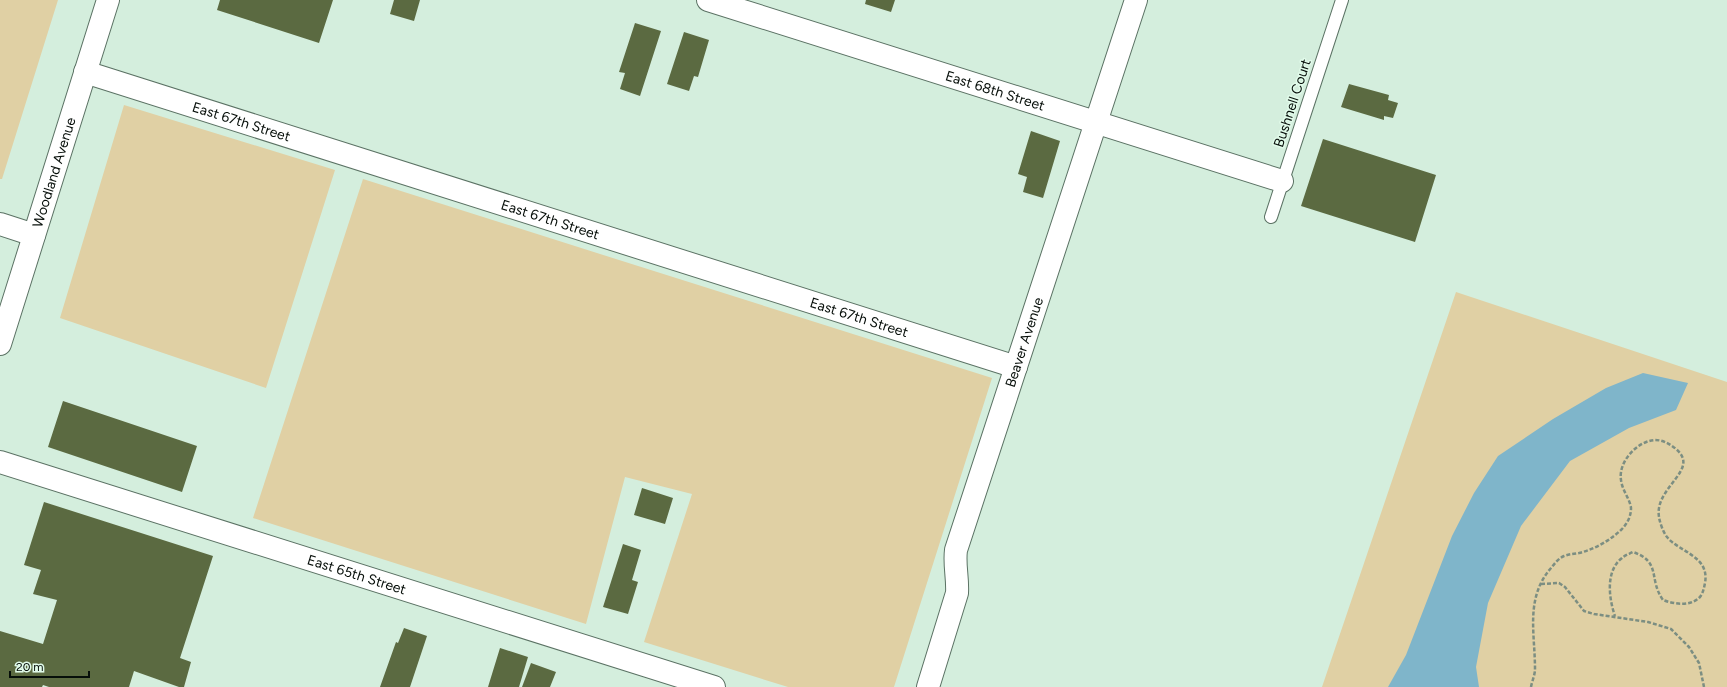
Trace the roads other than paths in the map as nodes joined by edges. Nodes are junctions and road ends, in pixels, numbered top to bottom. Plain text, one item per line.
1 (108, 0) edge
2 (708, 0) edge
3 (1136, 0) edge
4 (1342, 0) edge
5 (85, 72) junction
6 (1096, 122) junction
7 (1282, 181) junction
8 (1271, 217) dead end
9 (0, 224) edge
10 (34, 235) junction
11 (0, 344) edge
12 (1016, 367) junction
13 (0, 462) edge
14 (714, 687) edge
15 (928, 687) edge

1 - 5 street, Woodland Avenue
2 - 6 street, East 68th Street
3 - 6 street, Beaver Avenue
4 - 7 lane, Bushnell Court
5 - 10 street, Woodland Avenue
5 - 12 street, East 67th Street
6 - 7 street, East 68th Street
6 - 12 street, Beaver Avenue
7 - 8 lane, Bushnell Court
9 - 10 street
10 - 11 street, Woodland Avenue
12 - 15 street, Beaver Avenue
13 - 14 street, East 65th Street

